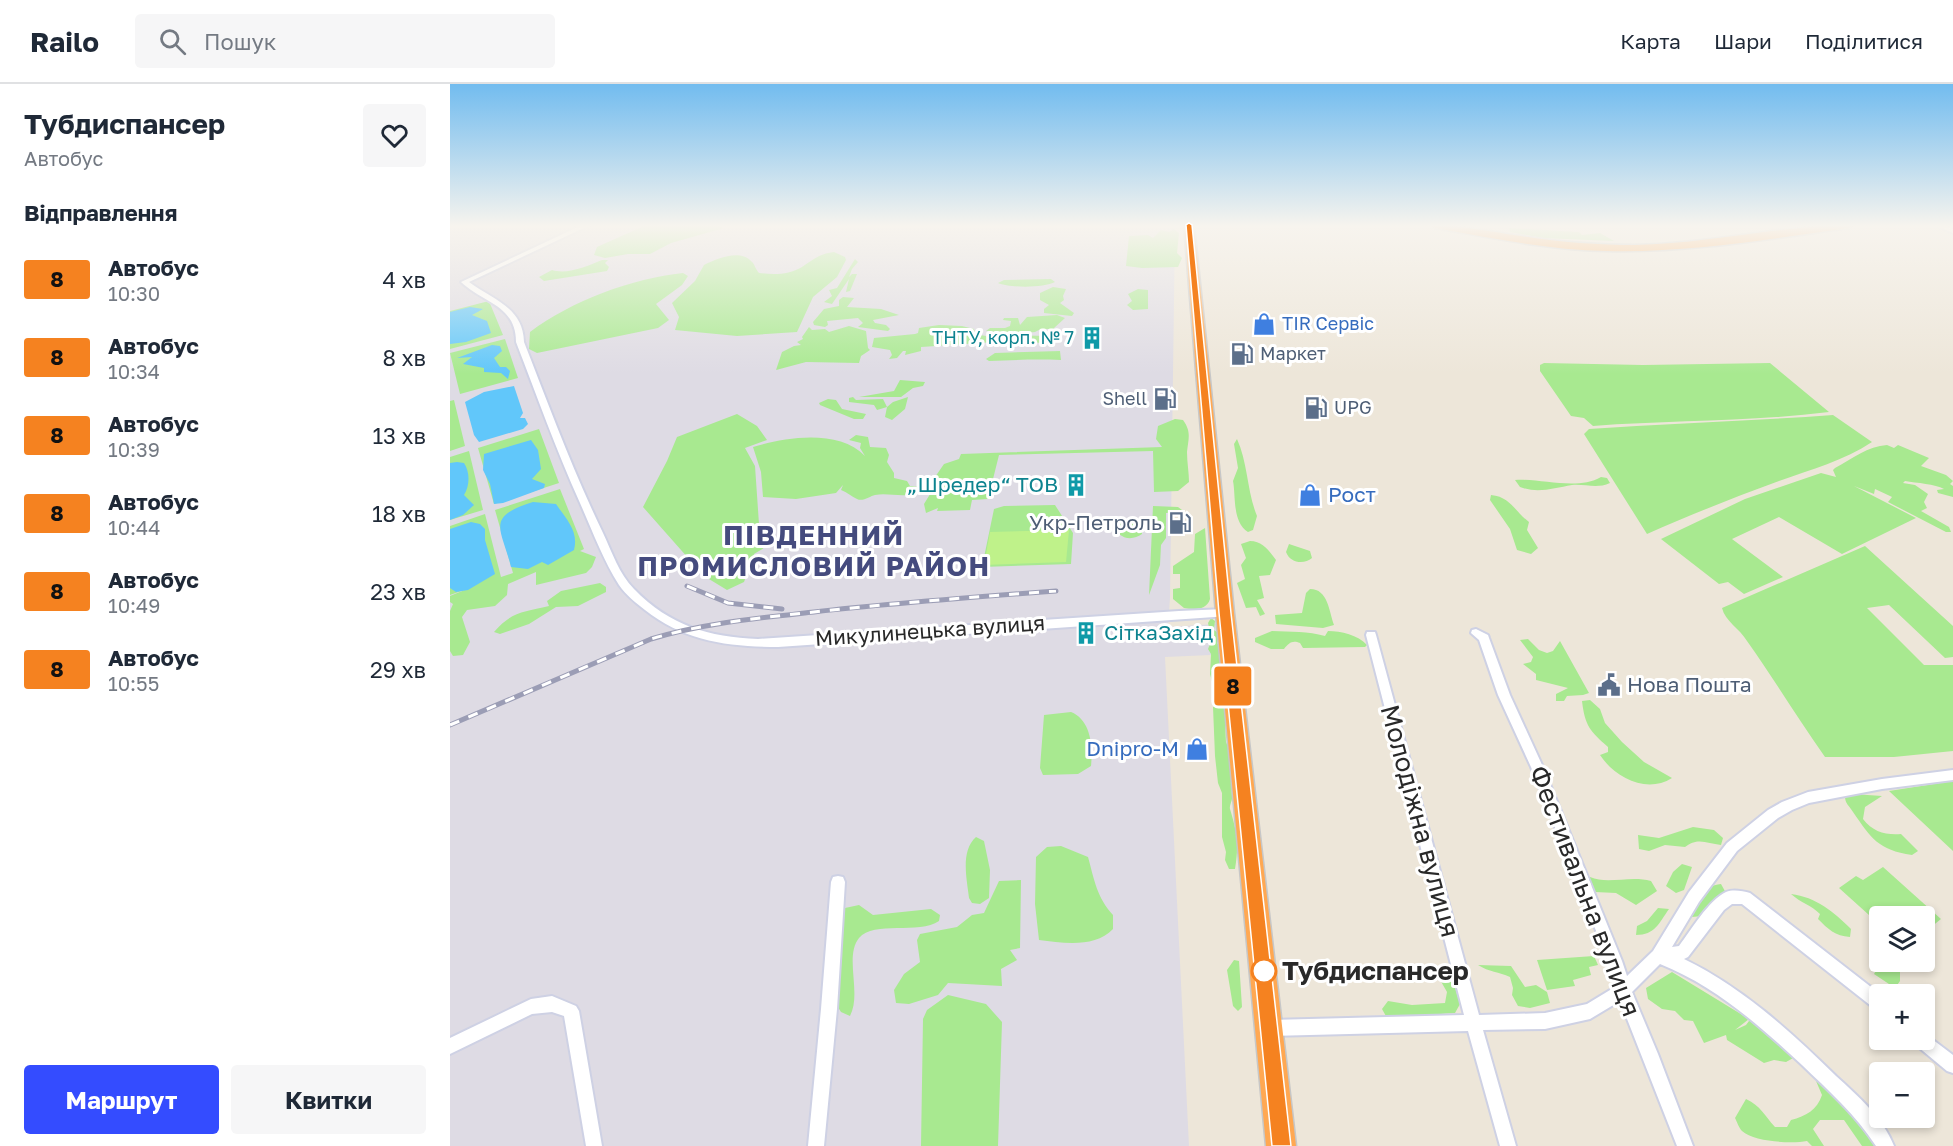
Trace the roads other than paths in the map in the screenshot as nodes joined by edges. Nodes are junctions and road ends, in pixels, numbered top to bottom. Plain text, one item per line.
1 (480, 275) edge
2 (1195, 275) edge
3 (1225, 613) junction
4 (1371, 635) dead end
5 (1480, 635) dead end
6 (1953, 775) edge
7 (837, 882) dead end
8 (1658, 956) junction
9 (1623, 990) junction
10 (1869, 995) edge
11 (1473, 1023) junction
12 (1269, 1028) junction
13 (450, 1046) edge
14 (1935, 1050) edge
15 (1953, 1065) edge
16 (594, 1146) edge
17 (816, 1146) edge
18 (1281, 1146) edge
19 (1508, 1146) edge
20 (1684, 1146) edge
21 (1886, 1146) edge

1 - 3 street, Микулинецька вулиця
2 - 3 highway
3 - 12 highway
4 - 11 street, Молодіжна вулиця
5 - 9 street, Фестивальна вулиця
6 - 8 street
7 - 17 street
8 - 9 street
8 - 10 street
8 - 21 street
9 - 11 street
9 - 20 street, Фестивальна вулиця
11 - 12 street
11 - 19 street, Молодіжна вулиця
12 - 18 highway
13 - 16 street
14 - 15 street

